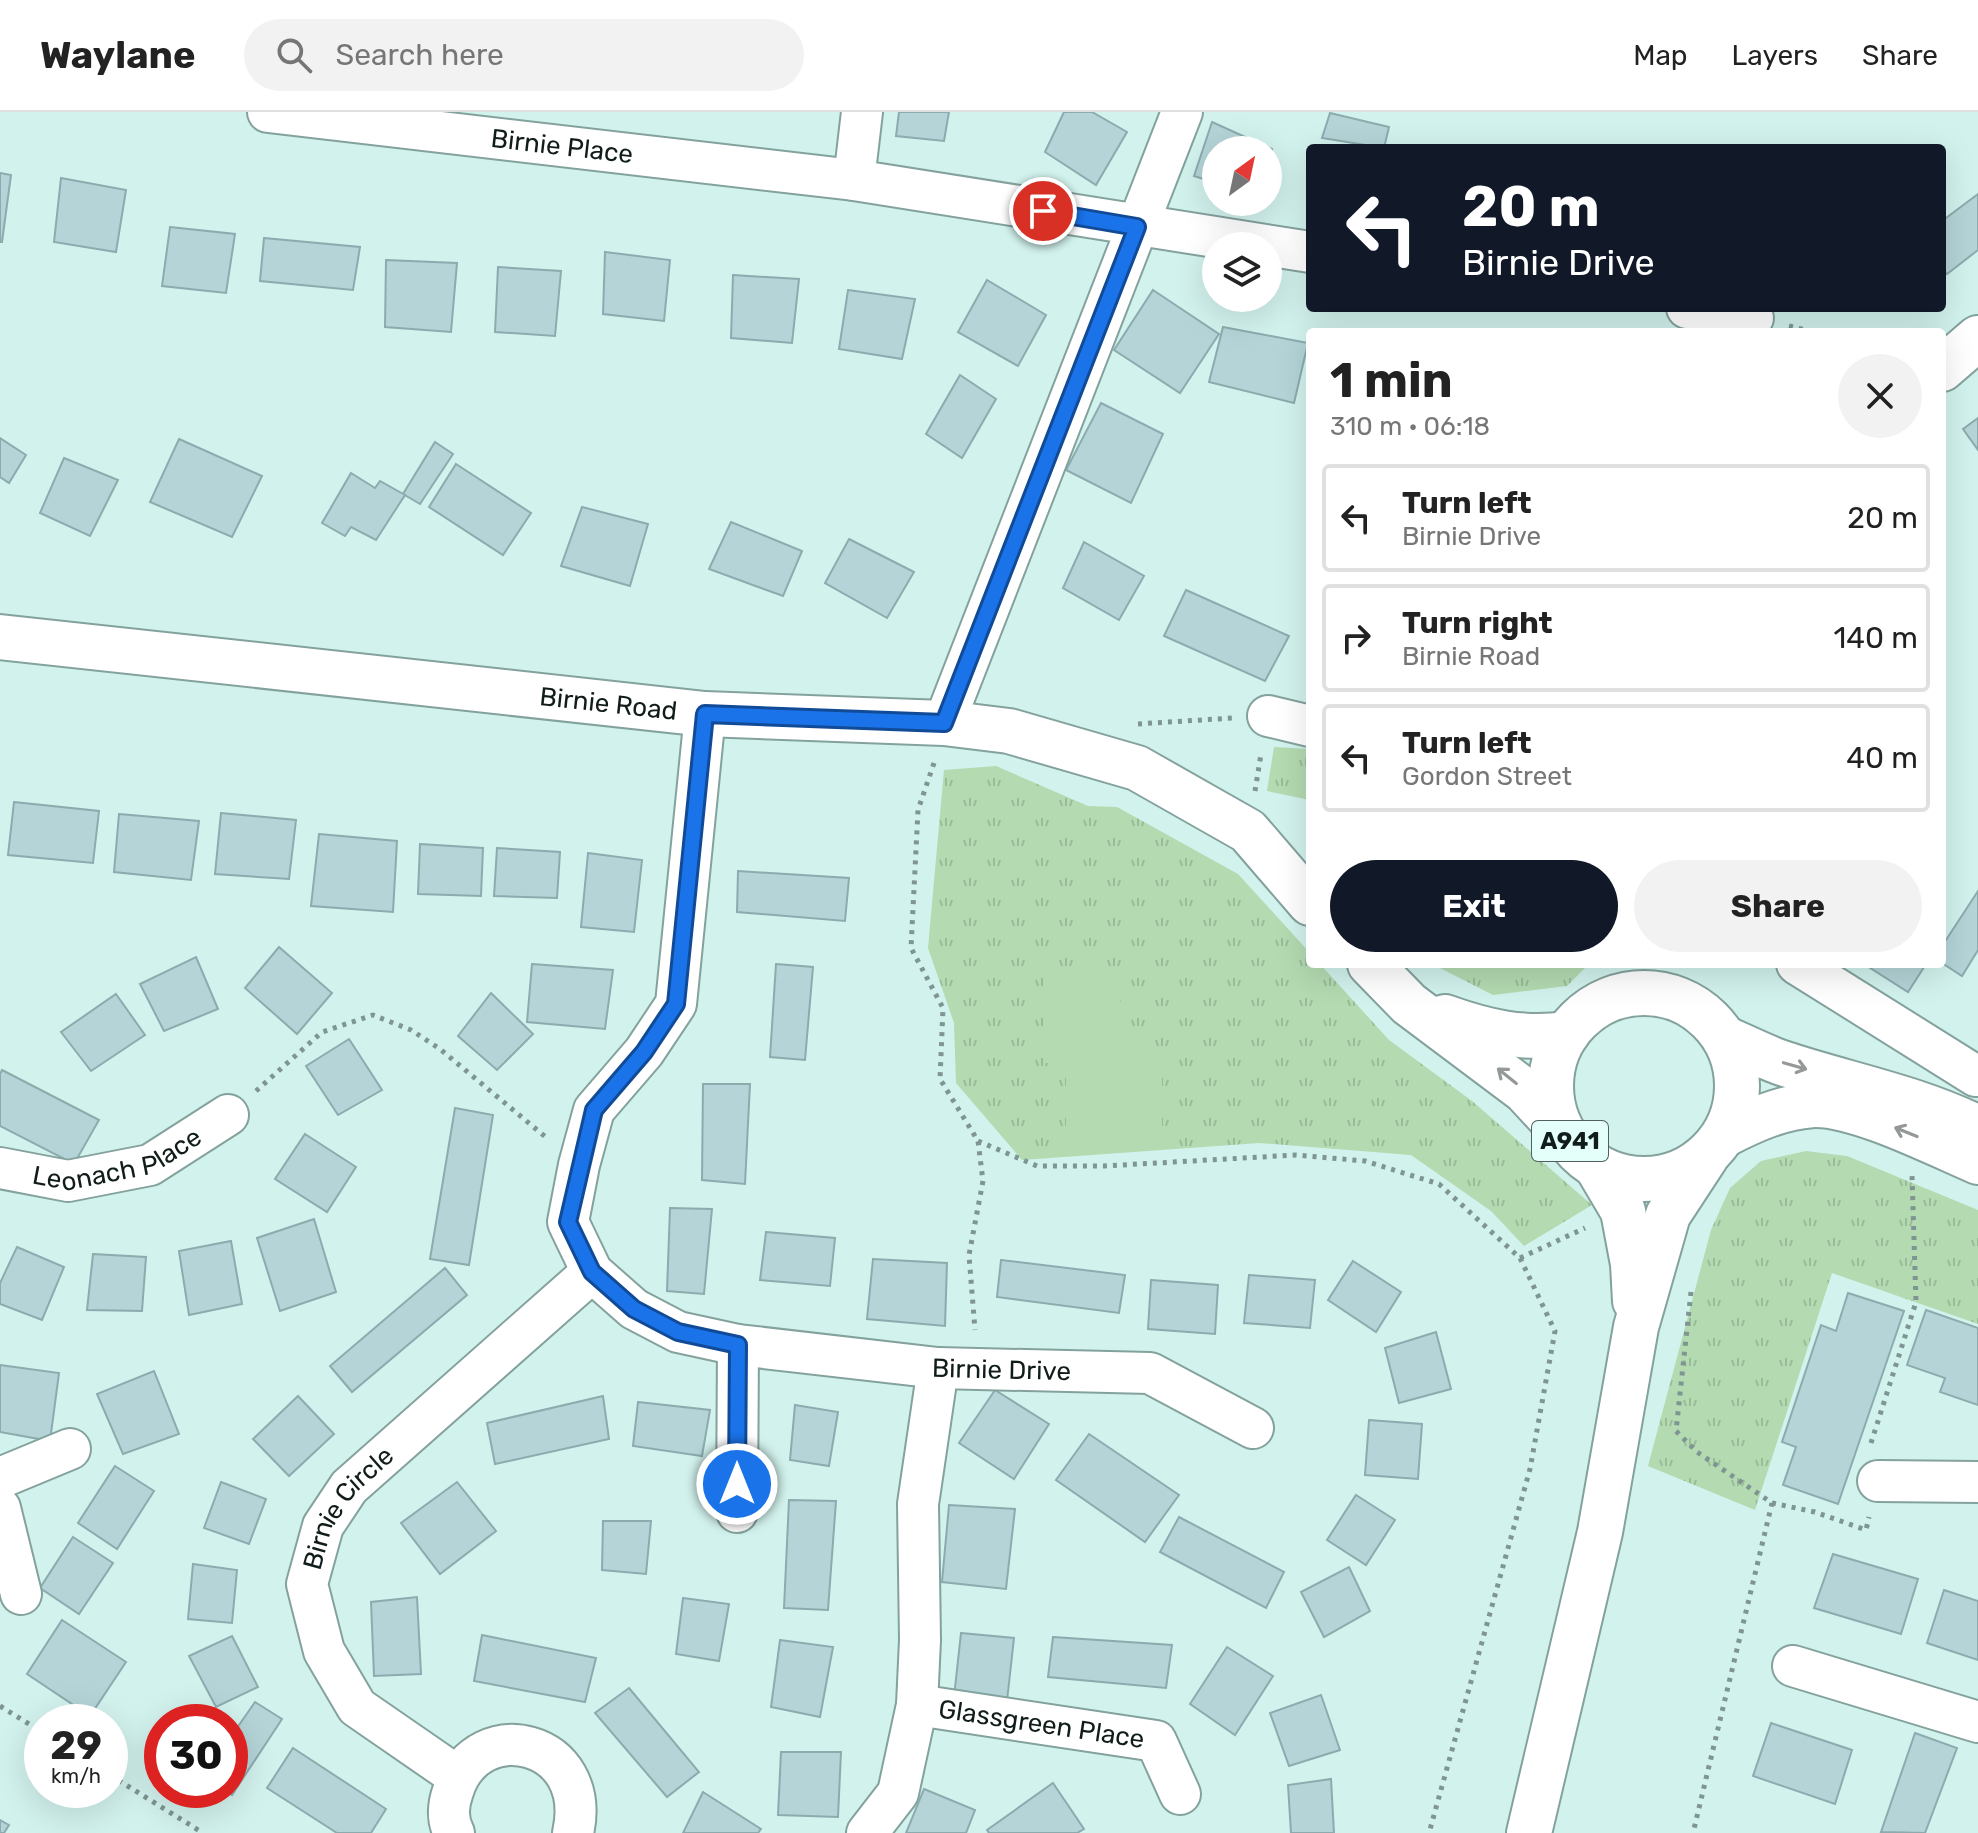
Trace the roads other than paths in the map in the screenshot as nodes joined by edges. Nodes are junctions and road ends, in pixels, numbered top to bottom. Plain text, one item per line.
1 (268, 112) edge
2 (862, 112) edge
3 (1182, 112) edge
4 (854, 180) junction
5 (1137, 227) junction
6 (1306, 251) edge
7 (1713, 312) edge
8 (1753, 318) dead end
9 (1978, 338) edge
10 (1946, 366) edge
11 (0, 637) edge
12 (705, 714) junction
13 (1268, 716) road end
14 (944, 723) junction
15 (1306, 725) edge
16 (1306, 898) edge
17 (1374, 968) edge
18 (1632, 968) edge
19 (1690, 968) edge
20 (1803, 968) edge
21 (1599, 1003) junction
22 (1409, 1004) junction
23 (1719, 1031) junction
24 (1567, 1034) junction
25 (1977, 1075) edge
26 (228, 1115) road end
27 (1967, 1123) edge
28 (1562, 1131) junction
29 (1716, 1146) junction
30 (1978, 1162) edge
31 (1597, 1167) junction
32 (0, 1168) edge
33 (592, 1272) junction
34 (1636, 1327) junction
35 (738, 1345) junction
36 (938, 1368) junction
37 (1253, 1428) dead end
38 (70, 1449) dead end
39 (0, 1478) edge
40 (1878, 1481) road end
41 (1978, 1482) edge
42 (0, 1508) edge
43 (737, 1512) dead end
44 (21, 1594) dead end
45 (1793, 1666) dead end
46 (917, 1705) junction
47 (1978, 1722) edge
48 (457, 1776) junction
49 (1180, 1794) dead end
50 (454, 1833) edge
51 (573, 1833) edge
52 (867, 1833) edge
53 (1529, 1833) edge

1 - 4 street, Birnie Place
2 - 4 street
3 - 5 street
4 - 5 street, Birnie Place
5 - 6 street, Birnie Place
5 - 14 street
7 - 8 street
9 - 10 street
11 - 12 street, Birnie Road
12 - 14 street, Birnie Road
12 - 33 street, Birnie Drive
13 - 15 street
14 - 16 street, Birnie Road
17 - 22 street
18 - 21 street, A941
19 - 23 street, A941
20 - 25 street
21 - 23 street, A941
21 - 24 street, A941
22 - 24 street
28 -> 22 street
23 -> 27 street
23 - 29 street, A941
24 - 28 street, A941
25 - 27 street
26 - 32 street, Leonach Place
28 - 31 street, A941
30 -> 29 street
29 - 31 street, A941
29 - 34 street, A941
31 - 34 street, A941
33 - 35 street, Birnie Drive
33 - 48 street, Birnie Circle
34 - 53 street, A941
35 - 36 street, Birnie Drive
35 - 43 street
36 - 37 street, Birnie Drive
36 - 46 street
38 - 39 street
40 - 41 street
42 - 44 street
45 - 47 street
46 - 49 street, Glassgreen Place
46 - 52 street
48 - 50 street
48 - 51 street

